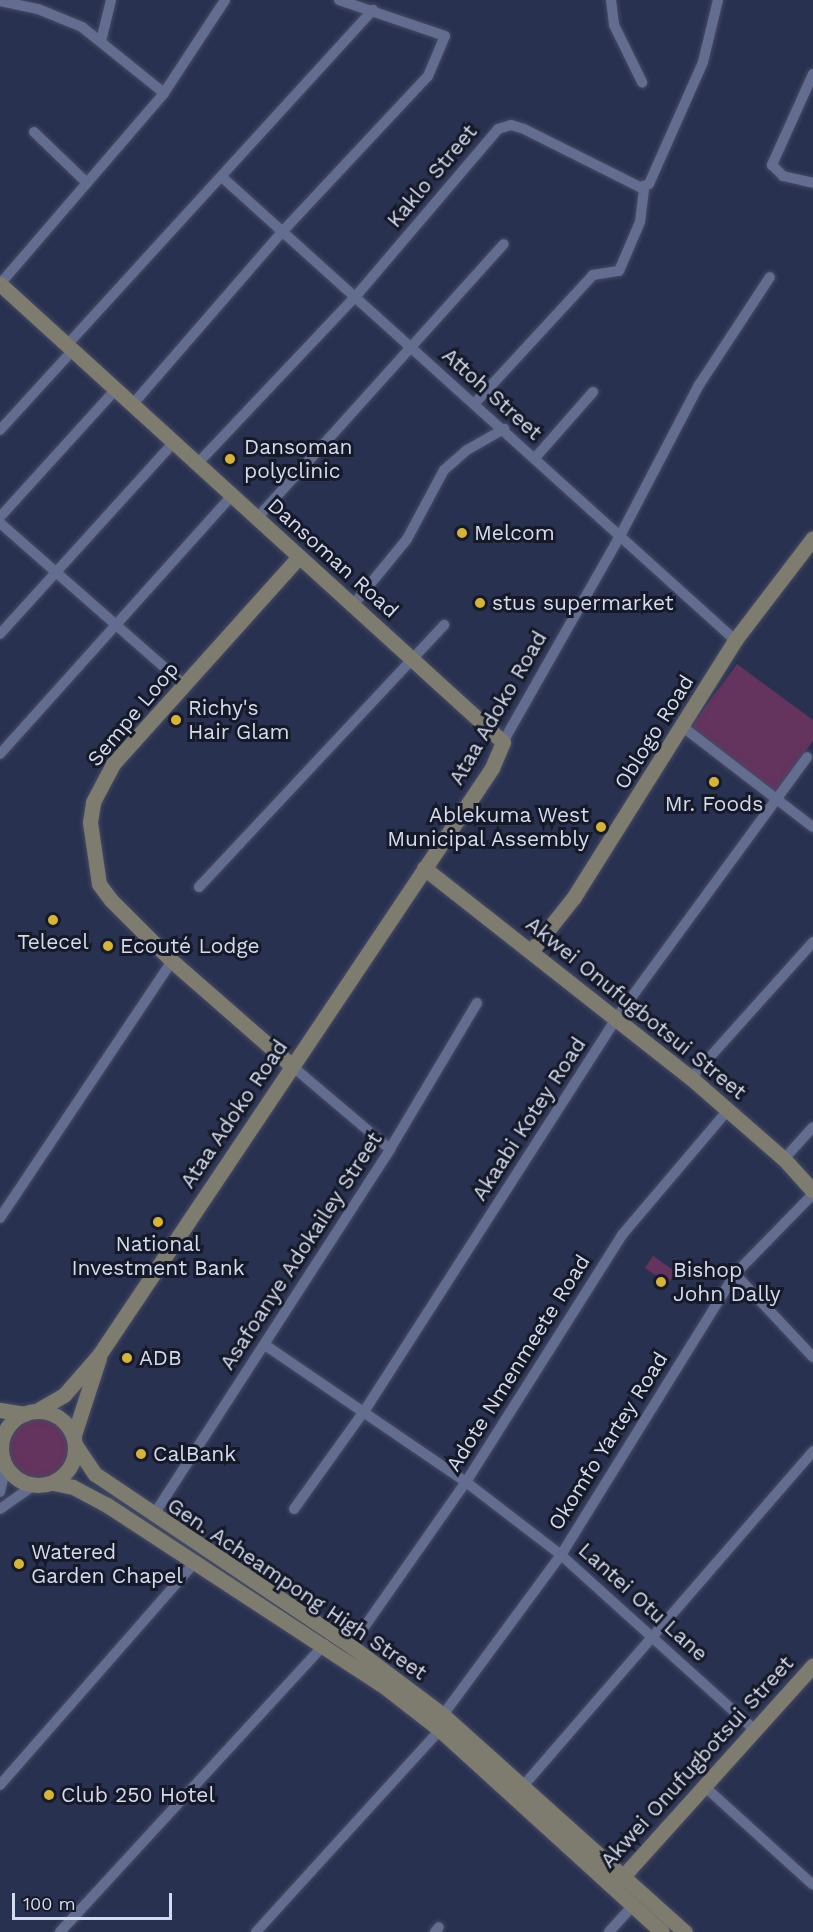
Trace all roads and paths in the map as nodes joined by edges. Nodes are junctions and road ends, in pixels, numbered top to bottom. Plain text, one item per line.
1 (111, 0) edge
2 (225, 0) edge
3 (339, 0) edge
4 (611, 0) edge
5 (718, 0) edge
6 (0, 1) edge
7 (373, 10) junction
8 (101, 41) junction
9 (813, 74) edge
10 (642, 82) dead end
11 (164, 93) junction
12 (34, 132) dead end
13 (223, 178) junction
14 (86, 182) junction
15 (813, 183) edge
16 (644, 187) junction
17 (283, 231) junction
18 (504, 244) dead end
19 (770, 278) dead end
20 (0, 284) edge
21 (356, 296) junction
22 (70, 347) junction
23 (412, 347) junction
24 (115, 390) junction
25 (593, 392) dead end
26 (133, 404) junction
27 (474, 404) junction
28 (504, 429) junction
29 (0, 430) edge
30 (175, 441) junction
31 (535, 458) junction
32 (198, 463) junction
33 (232, 495) junction
34 (0, 517) edge
35 (258, 518) junction
36 (0, 523) edge
37 (620, 536) junction
38 (813, 538) edge
39 (299, 557) junction
40 (58, 571) junction
41 (353, 605) junction
42 (114, 624) junction
43 (444, 625) dead end
44 (0, 634) edge
45 (735, 640) junction
46 (412, 657) junction
47 (183, 684) junction
48 (683, 727) junction
49 (503, 742) junction
50 (0, 754) edge
51 (807, 757) dead end
52 (776, 800) junction
53 (813, 827) edge
54 (424, 868) junction
55 (199, 887) dead end
56 (813, 942) edge
57 (532, 950) junction
58 (172, 961) junction
59 (477, 1003) dead end
60 (617, 1017) junction
61 (292, 1066) junction
62 (691, 1078) junction
63 (728, 1110) junction
64 (813, 1127) edge
65 (390, 1149) junction
66 (784, 1159) junction
67 (813, 1192) edge
68 (0, 1218) edge
69 (735, 1274) junction
70 (265, 1345) junction
71 (99, 1355) junction
72 (813, 1357) edge
73 (0, 1410) edge
74 (365, 1410) junction
75 (31, 1412) junction
76 (75, 1441) junction
77 (1, 1446) edge
78 (813, 1451) edge
79 (6, 1467) junction
80 (466, 1482) junction
81 (53, 1483) junction
82 (34, 1485) junction
83 (0, 1492) edge
84 (0, 1509) edge
85 (294, 1509) dead end
86 (153, 1516) junction
87 (561, 1555) junction
88 (196, 1561) junction
89 (652, 1635) junction
90 (325, 1644) junction
91 (351, 1646) junction
92 (813, 1665) edge
93 (441, 1722) junction
94 (755, 1730) junction
95 (0, 1785) edge
96 (524, 1785) junction
97 (704, 1786) junction
98 (624, 1876) junction
99 (813, 1885) edge
100 (613, 1887) junction
101 (633, 1905) junction
102 (60, 1932) edge
103 (256, 1932) edge
104 (609, 1932) edge
105 (662, 1932) edge
106 (686, 1932) edge

1 - 8 street
2 - 11 street
3 - 7 street
4 - 10 street
5 - 16 street
6 - 8 street
7 - 13 street
7 - 17 street
8 - 11 street
9 - 15 street
11 - 14 street
12 - 14 street
13 - 17 street, Attoh Street
13 - 22 street
14 - 20 street
16 - 21 street, Kaklo Street
16 - 27 street
17 - 21 street, Attoh Street
17 - 26 street
18 - 23 street
19 - 37 street, Ataa Adoko Road
20 - 22 main road, Dansoman Road
21 - 23 street, Attoh Street
21 - 32 street, Kaklo Street
22 - 24 main road, Dansoman Road
22 - 29 street
23 - 27 street, Attoh Street
23 - 35 street
24 - 26 main road, Dansoman Road
24 - 34 street
25 - 31 street
26 - 30 main road, Dansoman Road
27 - 28 street, Attoh Street
28 - 31 street, Attoh Street
28 - 41 street
30 - 32 main road, Dansoman Road
30 - 40 street
31 - 37 street, Attoh Street
32 - 33 main road, Dansoman Road
33 - 35 main road, Dansoman Road
33 - 42 street
35 - 39 main road, Dansoman Road
36 - 40 street
37 - 45 street, Attoh Street
37 - 49 street, Ataa Adoko Road
38 - 45 main road, Oblogo Road
39 - 41 main road, Dansoman Road
39 - 47 main road, Sempe Loop
40 - 42 street
40 - 44 street
41 - 46 main road, Dansoman Road
42 - 47 street
42 - 50 street
43 - 46 street
45 - 48 main road, Oblogo Road
46 - 49 main road, Dansoman Road
46 - 55 street
47 - 58 main road, Sempe Loop
48 - 52 street
48 - 57 main road, Oblogo Road
49 - 54 main road, Ataa Adoko Road
51 - 52 street, Akaabi Kotey Road
52 - 53 street
52 - 60 street, Akaabi Kotey Road
54 - 57 main road, Akwei Onufugbotsui Street
54 - 61 main road, Ataa Adoko Road
56 - 62 street
57 - 60 main road, Akwei Onufugbotsui Street
58 - 61 main road, Sempe Loop
58 - 68 street
59 - 65 street, Asafoanye Adokailey Street
60 - 62 main road, Akwei Onufugbotsui Street
60 - 74 street, Akaabi Kotey Road
61 - 65 street
61 - 71 main road, Ataa Adoko Road
62 - 63 main road, Akwei Onufugbotsui Street
63 - 66 main road, Akwei Onufugbotsui Street
63 - 80 street, Adote Nmenmeete Road
64 - 66 street
65 - 70 street, Asafoanye Adokailey Street
66 - 67 main road, Akwei Onufugbotsui Street
67 - 69 street, Okomfo Yartey Road
69 - 72 street
69 - 87 street, Okomfo Yartey Road
70 - 74 street, Lantei Otu Lane
70 - 86 street, Asafoanye Adokailey Street
71 - 75 main road, Ataa Adoko Road
71 - 76 main road, Ataa Adoko Road
73 - 75 main road
74 - 80 street, Lantei Otu Lane
74 - 85 street, Akaabi Kotey Road
75 - 76 main road
75 - 77 main road
76 - 81 main road
76 - 86 main road, Gen. Acheampong High Street
77 - 79 main road
78 - 89 street
79 - 82 main road
79 - 83 street
80 - 87 street, Lantei Otu Lane
80 - 91 street, Adote Nmenmeete Road
81 - 82 main road
81 - 88 main road, Gen. Acheampong High Street
82 - 84 street
86 - 91 main road, Gen. Acheampong High Street
87 - 89 street, Lantei Otu Lane
87 - 93 street, Okomfo Yartey Road
88 - 90 main road, Gen. Acheampong High Street
88 - 95 street
89 - 94 street, Lantei Otu Lane
89 - 96 street
90 - 93 main road, Gen. Acheampong High Street
90 - 102 street
91 - 93 main road, Gen. Acheampong High Street
92 - 94 main road, Akwei Onufugbotsui Street
93 - 96 main road, Gen. Acheampong High Street
93 - 100 main road, Gen. Acheampong High Street
93 - 103 street, Okomfo Yartey Road
94 - 97 main road, Akwei Onufugbotsui Street
96 - 98 main road, Gen. Acheampong High Street
97 - 98 main road, Akwei Onufugbotsui Street
97 - 99 street
98 - 100 main road, Akwei Onufugbotsui Street
98 - 106 main road, Gen. Acheampong High Street
100 - 101 main road, Gen. Acheampong High Street
101 - 104 street
101 - 105 main road, Gen. Acheampong High Street

